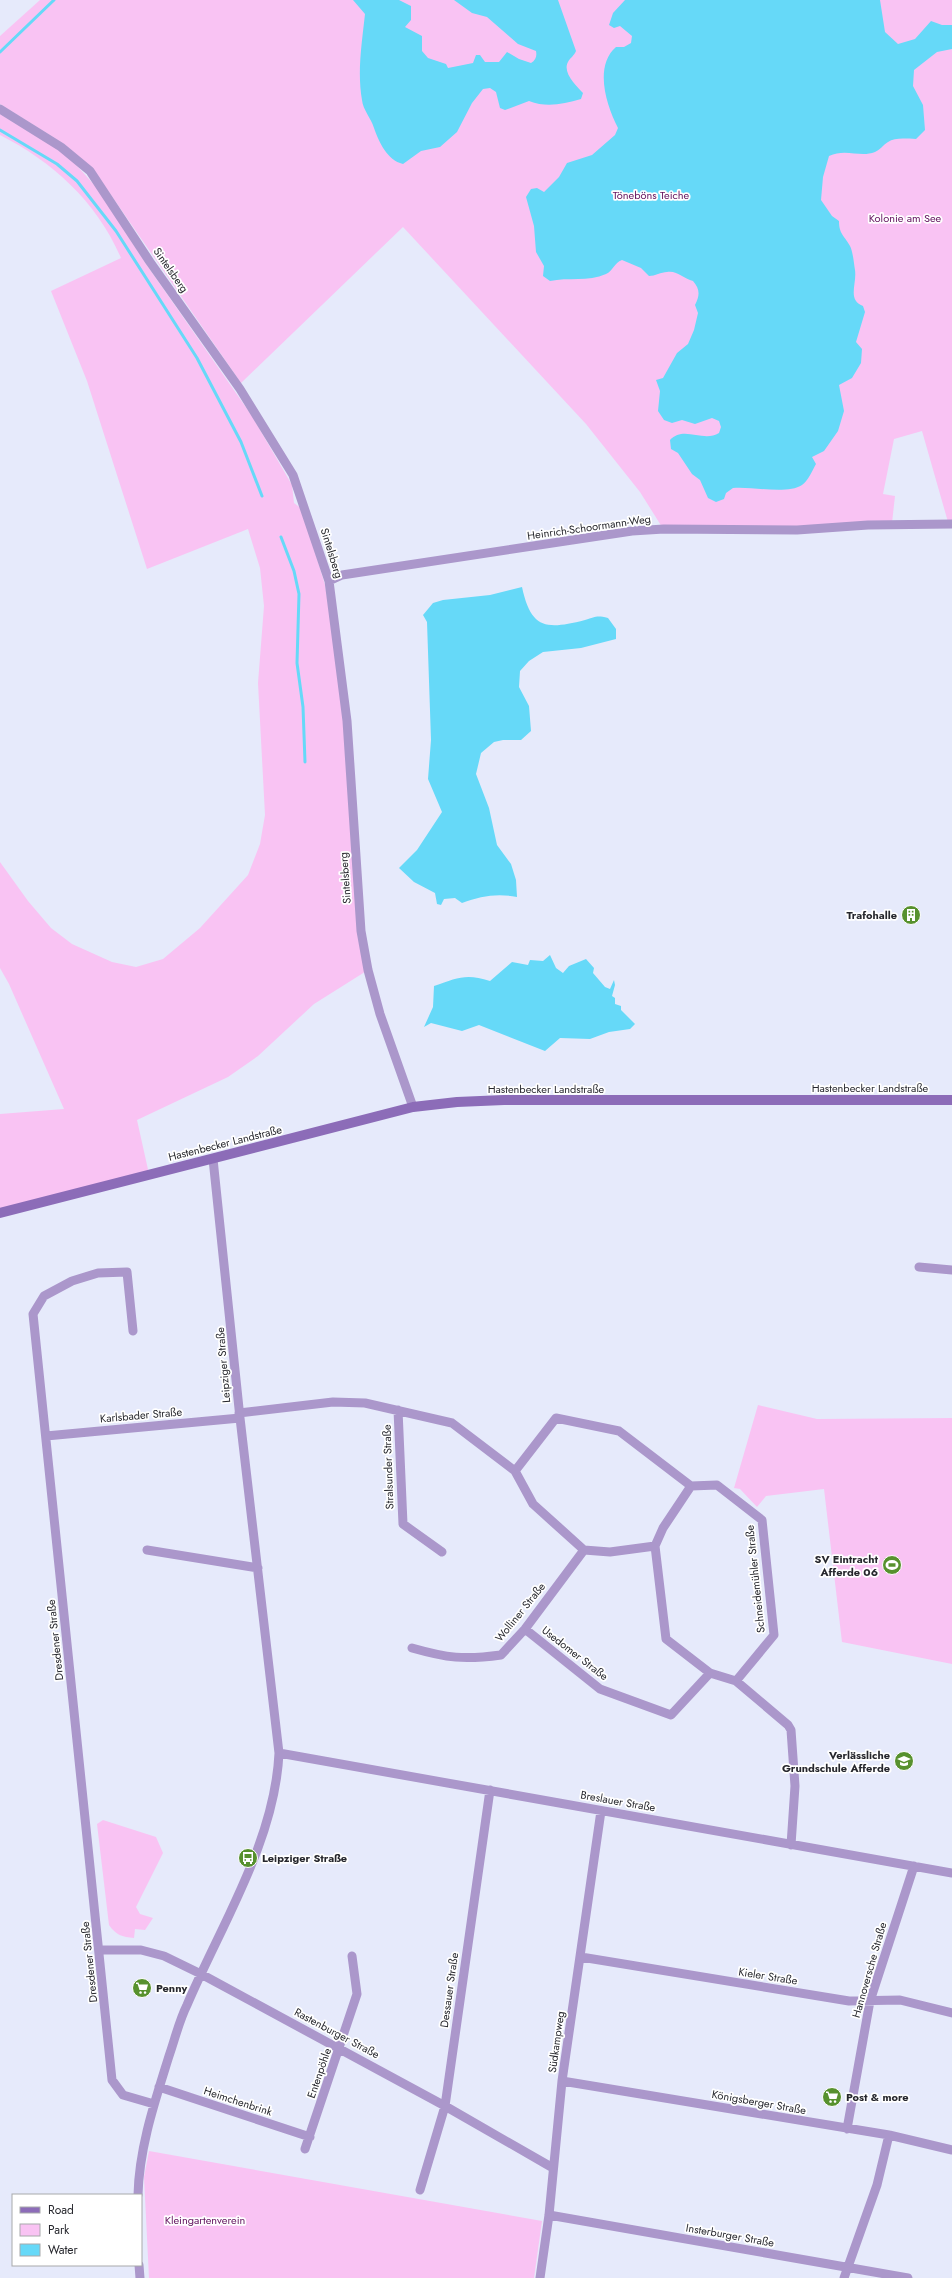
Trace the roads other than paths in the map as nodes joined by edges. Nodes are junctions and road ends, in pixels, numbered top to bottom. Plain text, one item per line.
1 (0, 109) edge
2 (952, 524) edge
3 (329, 581) junction
4 (952, 1100) edge
5 (413, 1107) junction
6 (213, 1159) junction
7 (0, 1213) edge
8 (919, 1267) dead end
9 (952, 1270) edge
10 (133, 1331) dead end
11 (398, 1410) junction
12 (239, 1416) junction
13 (46, 1436) junction
14 (515, 1471) junction
15 (691, 1486) junction
16 (655, 1546) junction
17 (147, 1550) dead end
18 (584, 1550) junction
19 (442, 1552) dead end
20 (258, 1568) junction
21 (525, 1629) junction
22 (412, 1648) dead end
23 (710, 1673) junction
24 (736, 1681) junction
25 (279, 1752) junction
26 (490, 1790) junction
27 (601, 1811) junction
28 (791, 1845) junction
29 (914, 1866) junction
30 (952, 1873) edge
31 (100, 1950) junction
32 (352, 1956) dead end
33 (581, 1957) junction
34 (201, 1974) junction
35 (870, 2001) junction
36 (952, 2013) edge
37 (340, 2048) junction
38 (562, 2081) junction
39 (159, 2087) junction
40 (154, 2104) junction
41 (445, 2106) junction
42 (847, 2129) junction
43 (889, 2135) junction
44 (310, 2137) junction
45 (305, 2149) dead end
46 (952, 2150) edge
47 (553, 2168) junction
48 (420, 2190) dead end
49 (138, 2194) edge
50 (549, 2215) junction
51 (138, 2266) edge
52 (848, 2268) junction
53 (140, 2278) edge
54 (540, 2278) edge
55 (844, 2278) edge
56 (908, 2278) edge

1 - 3 street, Sintelsberg
2 - 3 street, Heinrich-Schoormann-Weg
3 - 5 street, Sintelsberg
4 - 5 main road, Hastenbecker Landstraße
5 - 6 main road, Hastenbecker Landstraße
6 - 7 main road, Hastenbecker Landstraße
6 - 12 street, Leipziger Straße
8 - 9 street
10 - 13 street, Dresdener Straße
11 - 12 street, Karlsbader Straße
11 - 14 street, Karlsbader Straße
11 - 19 street, Stralsunder Straße
12 - 13 street, Karlsbader Straße
12 - 20 street, Leipziger Straße
13 - 31 street, Dresdener Straße
14 - 15 street
14 - 18 street
15 - 16 street
15 - 24 street, Schneidemühler Straße
16 - 18 street
16 - 23 street
17 - 20 street
18 - 21 street, Wolliner Straße
20 - 25 street, Leipziger Straße
21 - 22 street, Wolliner Straße
21 - 23 street, Usedomer Straße
23 - 24 street
24 - 28 street
25 - 26 street, Breslauer Straße
25 - 34 street, Leipziger Straße
26 - 27 street, Breslauer Straße
26 - 41 street, Dessauer Straße
27 - 28 street, Breslauer Straße
27 - 33 street, Südkampweg
28 - 29 street, Breslauer Straße
29 - 30 street, Breslauer Straße
29 - 35 street, Hannoversche Straße
31 - 34 street, Rastenburger Straße
31 - 40 street, Dresdener Straße
32 - 37 street, Entenpöhle
33 - 35 street, Kieler Straße
33 - 38 street, Südkampweg
34 - 37 street, Rastenburger Straße
34 - 39 street, Leipziger Straße
35 - 36 street, Kieler Straße
35 - 42 street, Hannoversche Straße
37 - 41 street, Rastenburger Straße
37 - 44 street, Entenpöhle
38 - 42 street, Königsberger Straße
38 - 47 street, Südkampweg
39 - 40 street, Leipziger Straße
39 - 44 street, Heimchenbrink
40 - 49 street, Leipziger Straße
41 - 47 street, Rastenburger Straße
41 - 48 street, Dessauer Straße
42 - 43 street, Königsberger Straße
43 - 46 street, Königsberger Straße
43 - 52 street
44 - 45 street, Entenpöhle
47 - 50 street, Südkampweg
50 - 52 street, Insterburger Straße
50 - 54 street, Südkampweg
51 - 53 street
52 - 55 street
52 - 56 street, Insterburger Straße

